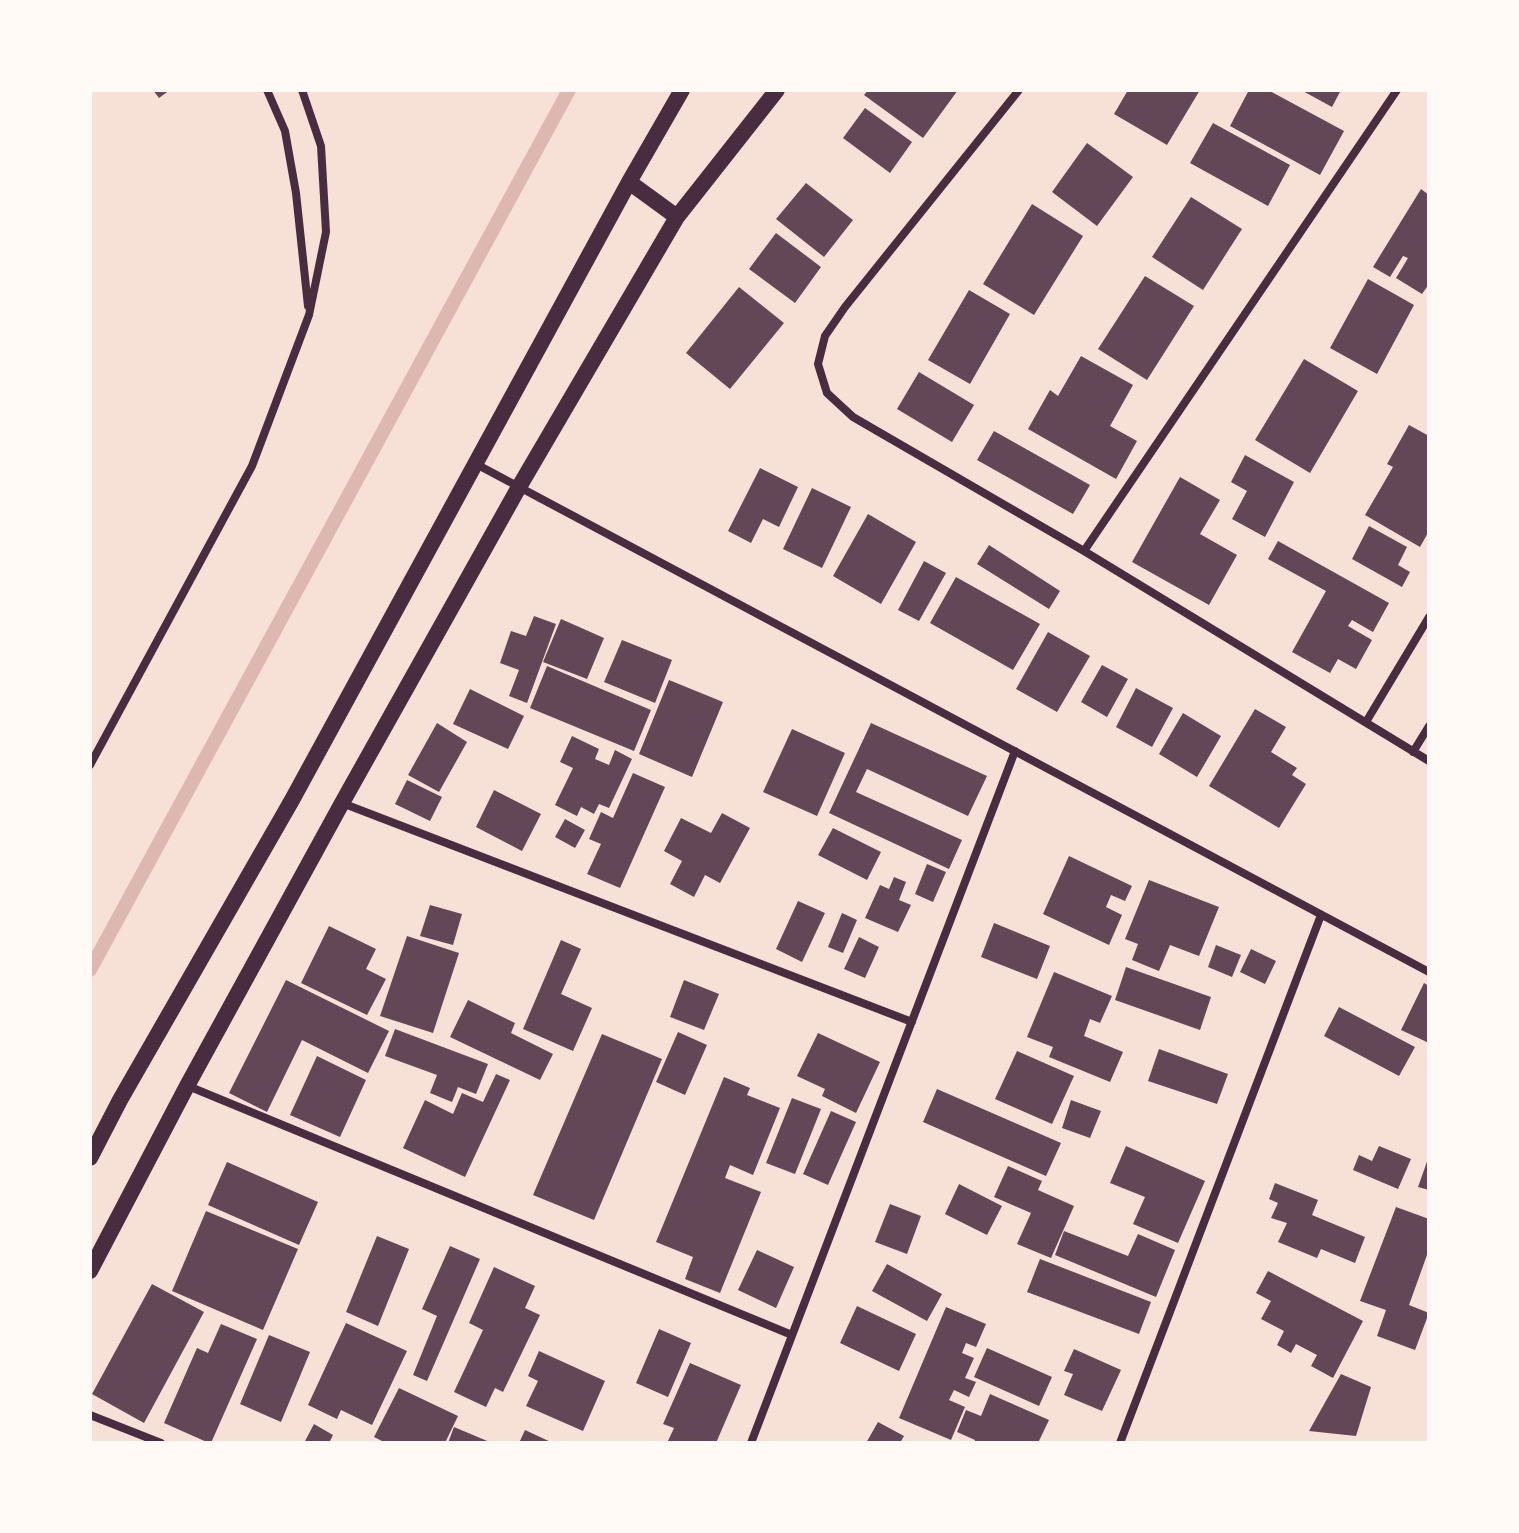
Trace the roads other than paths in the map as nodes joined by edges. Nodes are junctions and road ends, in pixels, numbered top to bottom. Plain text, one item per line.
1 (267, 90) edge
2 (302, 90) edge
3 (682, 90) edge
4 (777, 90) edge
5 (1019, 90) edge
6 (1397, 90) edge
7 (629, 182) junction
8 (677, 217) junction
9 (309, 315) junction
10 (475, 464) junction
11 (519, 487) junction
12 (1084, 551) junction
13 (1429, 617) edge
14 (1366, 722) junction
15 (1429, 726) edge
16 (1015, 751) junction
17 (1413, 752) junction
18 (1429, 761) edge
19 (90, 765) edge
20 (342, 803) junction
21 (1321, 915) junction
22 (1429, 972) edge
23 (912, 1022) junction
24 (187, 1086) junction
25 (90, 1158) edge
26 (90, 1271) edge
27 (792, 1335) junction
28 (90, 1415) edge
29 (161, 1443) edge
30 (751, 1443) edge
31 (1120, 1443) edge

1 - 9 street
2 - 9 street
3 - 7 main road
4 - 8 main road
5 - 12 street
6 - 12 street
7 - 8 main road
7 - 10 main road
8 - 11 main road
9 - 19 street
10 - 11 street
10 - 25 main road
11 - 16 street
11 - 20 main road
12 - 14 street
13 - 14 street
14 - 17 street
15 - 17 street
16 - 21 street
16 - 23 street
17 - 18 street
20 - 23 street
20 - 24 main road
21 - 22 street
21 - 31 street
23 - 27 street
24 - 26 main road
24 - 27 street
27 - 30 street
28 - 29 street

